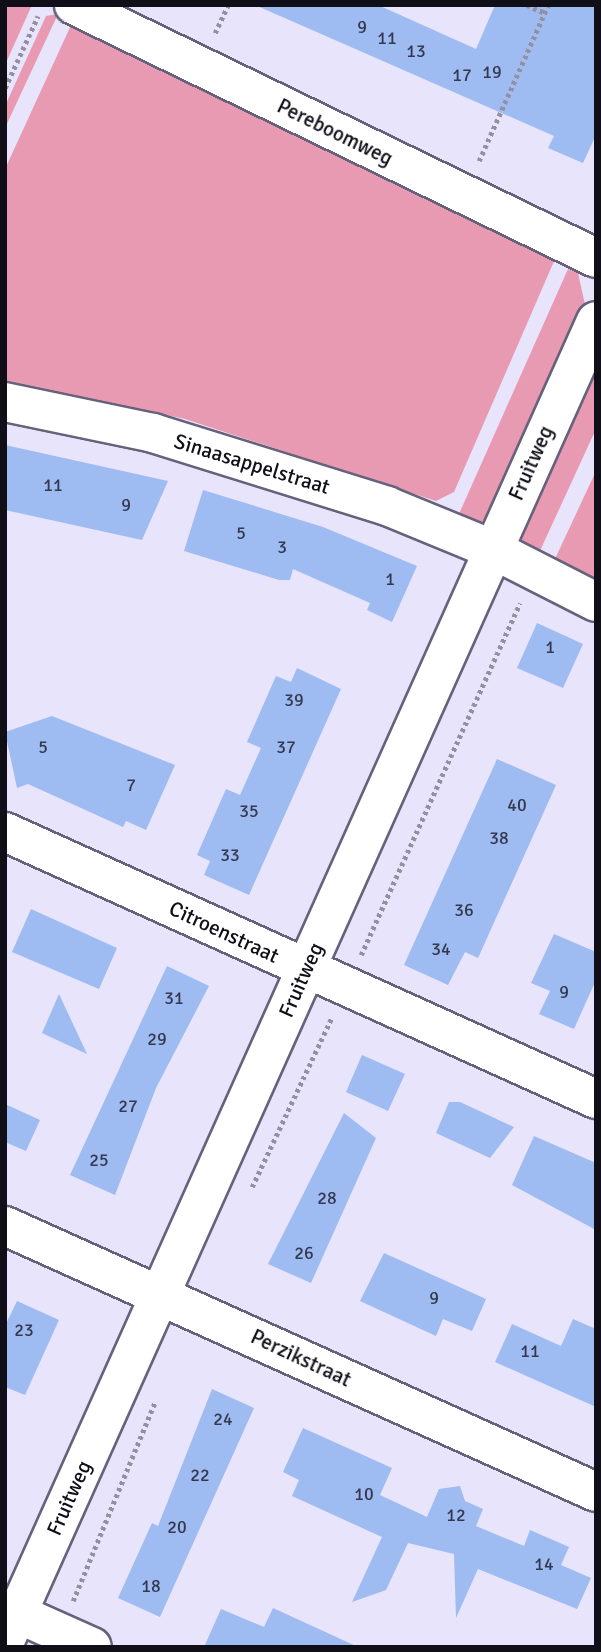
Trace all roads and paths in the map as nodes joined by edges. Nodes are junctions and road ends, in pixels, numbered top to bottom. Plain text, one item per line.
1 (42, 5) edge
2 (74, 5) edge
3 (527, 5) edge
4 (548, 5) edge
5 (545, 13) junction
6 (5, 88) edge
7 (464, 195) junction
8 (596, 258) edge
9 (596, 321) edge
10 (5, 402) edge
11 (492, 549) junction
12 (534, 571) junction
13 (596, 603) edge
14 (5, 832) edge
15 (305, 969) junction
16 (346, 988) junction
17 (596, 1099) edge
18 (247, 1197) dead end
19 (5, 1226) edge
20 (161, 1293) junction
21 (158, 1395) dead end
22 (596, 1492) edge
23 (9, 1621) edge
24 (76, 1639) edge

1 - 6 path
2 - 7 street, Pereboomweg
3 - 5 path
4 - 5 path
5 - 7 path
7 - 8 street, Pereboomweg
9 - 11 street, Fruitweg
10 - 11 street, Sinaasappelstraat
11 - 12 street, Sinaasappelstraat
11 - 15 street, Fruitweg
12 - 13 street, Sinaasappelstraat
12 - 16 path
14 - 15 street, Citroenstraat
15 - 16 street, Citroenstraat
15 - 20 street, Fruitweg
16 - 17 street, Citroenstraat
16 - 18 path
19 - 20 street, Perzikstraat
20 - 22 street, Perzikstraat
20 - 23 street, Fruitweg
21 - 24 path
23 - 24 street

